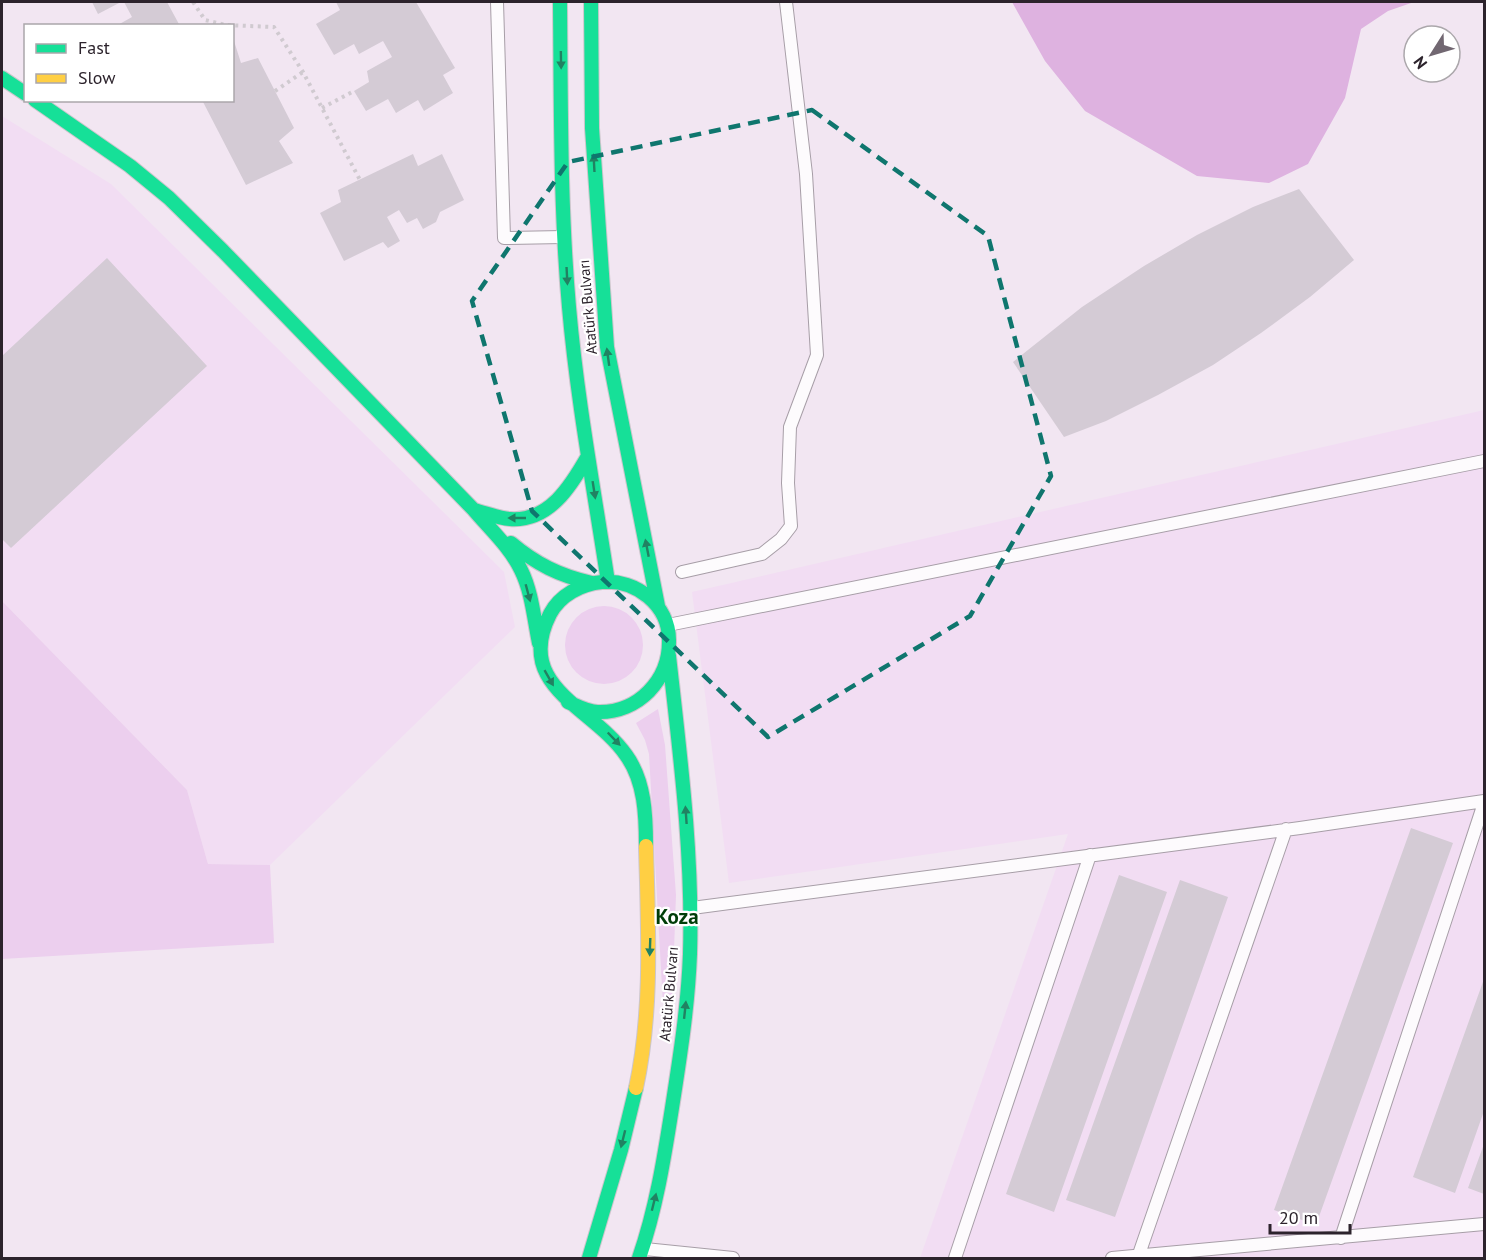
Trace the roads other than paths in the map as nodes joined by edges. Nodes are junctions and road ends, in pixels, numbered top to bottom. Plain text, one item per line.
1 (497, 2) edge
2 (560, 2) edge
3 (591, 2) edge
4 (786, 2) edge
5 (2, 78) edge
6 (24, 93) edge
7 (38, 102) edge
8 (564, 237) junction
9 (588, 456) junction
10 (1485, 461) edge
11 (474, 510) junction
12 (682, 572) dead end
13 (608, 582) junction
14 (592, 583) junction
15 (658, 606) junction
16 (667, 625) junction
17 (540, 648) junction
18 (669, 656) junction
19 (568, 702) junction
20 (1485, 802) edge
21 (1286, 829) junction
22 (1090, 855) junction
23 (691, 908) junction
24 (1485, 1224) edge
25 (1341, 1238) junction
26 (638, 1251) edge
27 (1138, 1257) edge
28 (588, 1258) edge
29 (733, 1258) edge
30 (955, 1258) edge
31 (1112, 1258) edge

1 - 8 lane
2 -> 8 main road, Atatürk Bulvarı
15 -> 3 main road, Atatürk Bulvarı
4 - 12 lane
5 - 6 main road
7 - 11 main road
8 -> 9 main road, Atatürk Bulvarı
9 -> 11 main road
9 -> 13 main road, Atatürk Bulvarı
10 - 16 lane
11 - 14 main road
11 -> 17 main road
13 - 14 main road, Atatürk Bulvarı
13 - 15 main road, Atatürk Bulvarı
14 - 17 main road, Atatürk Bulvarı
15 - 16 main road, Atatürk Bulvarı
16 - 18 main road, Atatürk Bulvarı
17 -> 19 main road, Atatürk Bulvarı
18 - 19 main road, Atatürk Bulvarı
23 -> 18 main road, Atatürk Bulvarı
19 -> 28 main road, Atatürk Bulvarı
20 - 21 lane
20 - 25 lane
21 - 22 lane
21 - 27 lane
22 - 23 lane
22 - 30 lane
26 -> 23 main road, Atatürk Bulvarı
24 - 25 lane
25 - 27 lane
26 - 29 lane
27 - 31 lane

